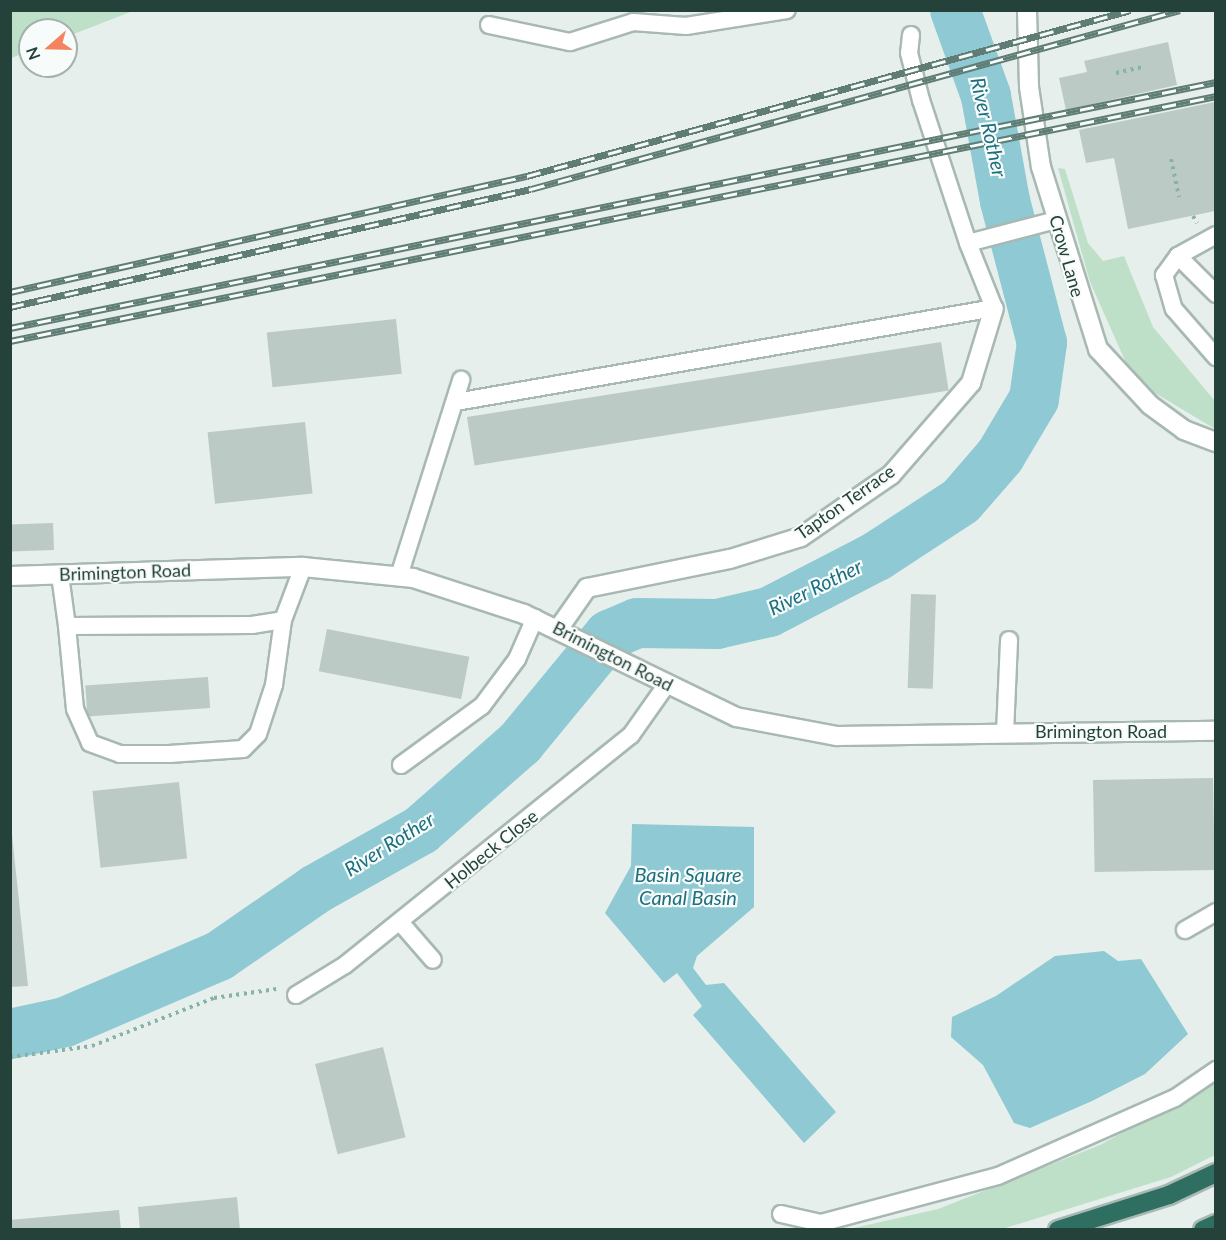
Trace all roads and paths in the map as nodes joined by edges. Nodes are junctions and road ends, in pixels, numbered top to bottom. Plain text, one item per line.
1 (787, 10) edge
2 (1027, 10) edge
3 (722, 16) edge
4 (489, 26) dead end
5 (911, 35) dead end
6 (1143, 67) dead end
7 (1116, 73) dead end
8 (1171, 159) dead end
9 (1179, 197) dead end
10 (1049, 222) junction
11 (1215, 235) edge
12 (973, 242) junction
13 (1178, 256) junction
14 (1215, 294) edge
15 (994, 308) junction
16 (1215, 357) edge
17 (461, 380) dead end
18 (456, 402) junction
19 (1215, 442) edge
20 (303, 567) junction
21 (60, 574) junction
22 (10, 576) edge
23 (399, 576) junction
24 (536, 618) junction
25 (283, 620) junction
26 (67, 626) junction
27 (559, 628) junction
28 (1009, 640) dead end
29 (667, 684) junction
30 (1215, 731) edge
31 (1005, 733) junction
32 (401, 765) dead end
33 (1215, 912) edge
34 (400, 922) junction
35 (1185, 930) dead end
36 (433, 960) dead end
37 (296, 995) joint
38 (10, 1057) edge
39 (1215, 1070) edge
40 (1215, 1173) edge
41 (781, 1214) dead end
42 (1215, 1224) edge
43 (1058, 1230) edge
44 (1203, 1230) edge

1 - 3 lane
2 - 10 main road, Crow Lane
3 - 4 lane
5 - 12 lane
6 - 7 path
8 - 9 path
10 - 12 lane
10 - 19 main road, Crow Lane
11 - 13 lane
12 - 15 lane
13 - 14 lane
13 - 16 lane
15 - 18 lane
15 - 27 main road, Tapton Terrace
17 - 18 lane
18 - 23 lane
20 - 21 main road, Brimington Road
20 - 23 main road, Brimington Road
20 - 25 lane
21 - 22 main road, Brimington Road
21 - 26 lane
23 - 24 main road, Brimington Road
24 - 27 main road, Brimington Road
24 - 32 lane
25 - 26 lane
25 - 26 lane
27 - 29 main road, Brimington Road
28 - 31 lane
29 - 31 main road, Brimington Road
29 - 34 lane, Holbeck Close
30 - 31 main road, Brimington Road
33 - 35 lane
34 - 36 lane
34 - 37 lane, Holbeck Close
37 - 38 path
39 - 41 lane
40 - 43 highway
42 - 44 highway

